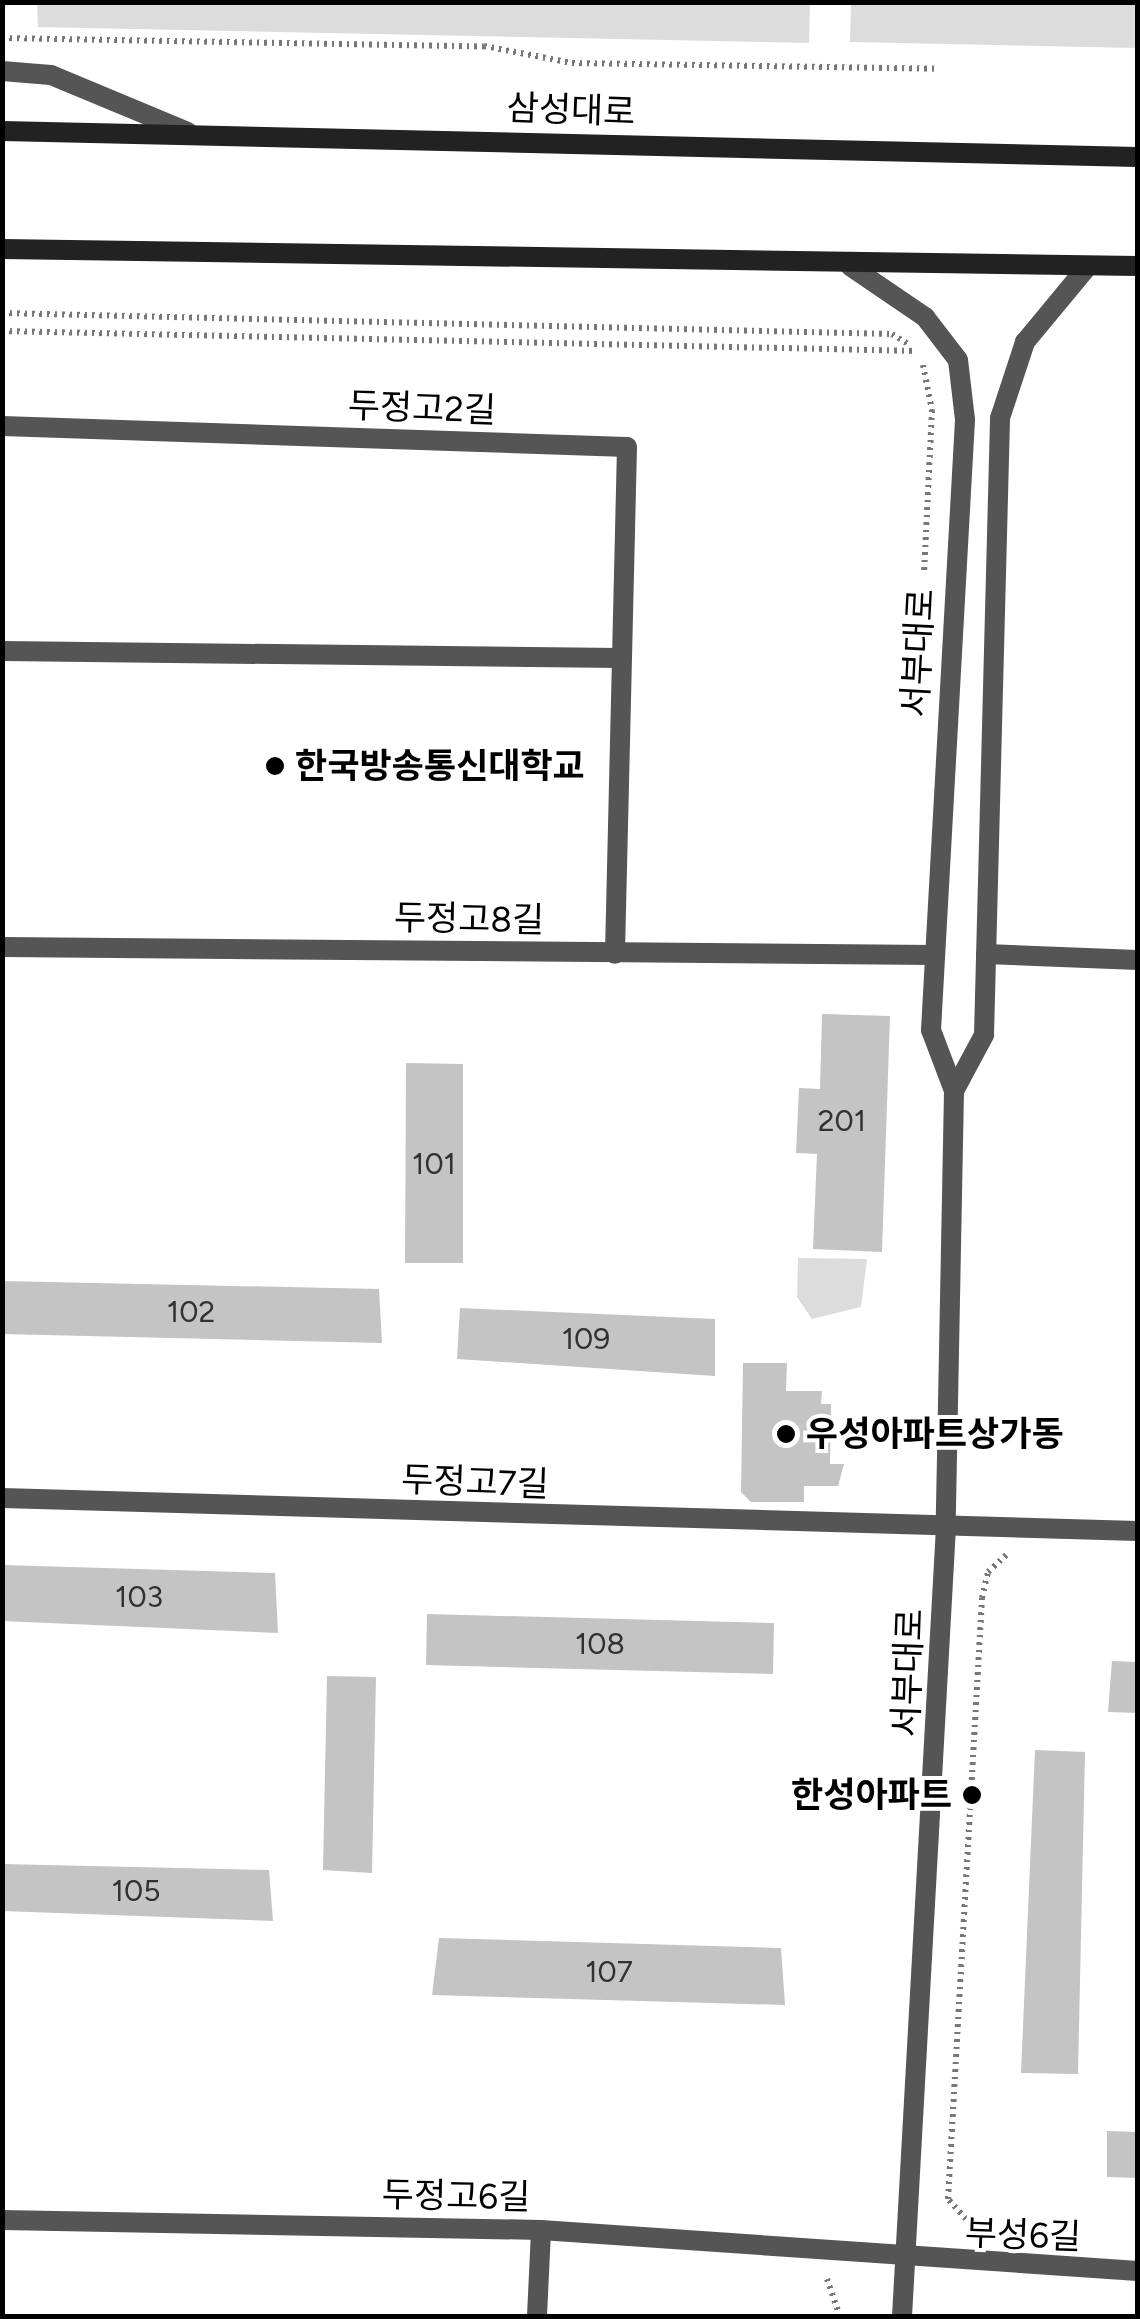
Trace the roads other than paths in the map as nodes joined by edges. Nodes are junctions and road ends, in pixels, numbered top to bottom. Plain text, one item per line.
1 (2, 71) edge
2 (2, 131) edge
3 (188, 132) junction
4 (1138, 157) edge
5 (2, 249) edge
6 (850, 266) junction
7 (1138, 266) edge
8 (1088, 267) junction
9 (2, 426) edge
10 (2, 651) edge
11 (620, 658) junction
12 (2, 947) edge
13 (615, 954) junction
14 (986, 954) junction
15 (934, 956) junction
16 (1138, 960) edge
17 (954, 1091) junction
18 (2, 1498) edge
19 (946, 1527) junction
20 (1138, 1531) edge
21 (2, 2220) edge
22 (542, 2230) junction
23 (907, 2262) junction
24 (1138, 2270) edge
25 (537, 2316) edge
26 (902, 2316) edge

1 - 3 street
2 - 3 main road, 삼성대로
3 - 4 main road, 삼성대로
5 - 6 main road
6 - 8 main road
6 - 15 street, 서부대로
7 - 8 main road
8 - 14 street, 서부대로
9 - 11 street, 두정고2길
10 - 11 street
11 - 13 street, 두정고2길
12 - 13 street, 두정고8길
13 - 15 street, 두정고8길
14 - 16 street
14 - 17 street, 서부대로
15 - 17 street, 서부대로
17 - 19 street, 서부대로
18 - 19 street, 두정고7길
19 - 20 street, 두정고7길
19 - 23 street, 서부대로
21 - 22 street, 두정고6길
22 - 23 street, 두정고6길
22 - 25 street
23 - 24 street, 부성6길
23 - 26 street, 서부대로

